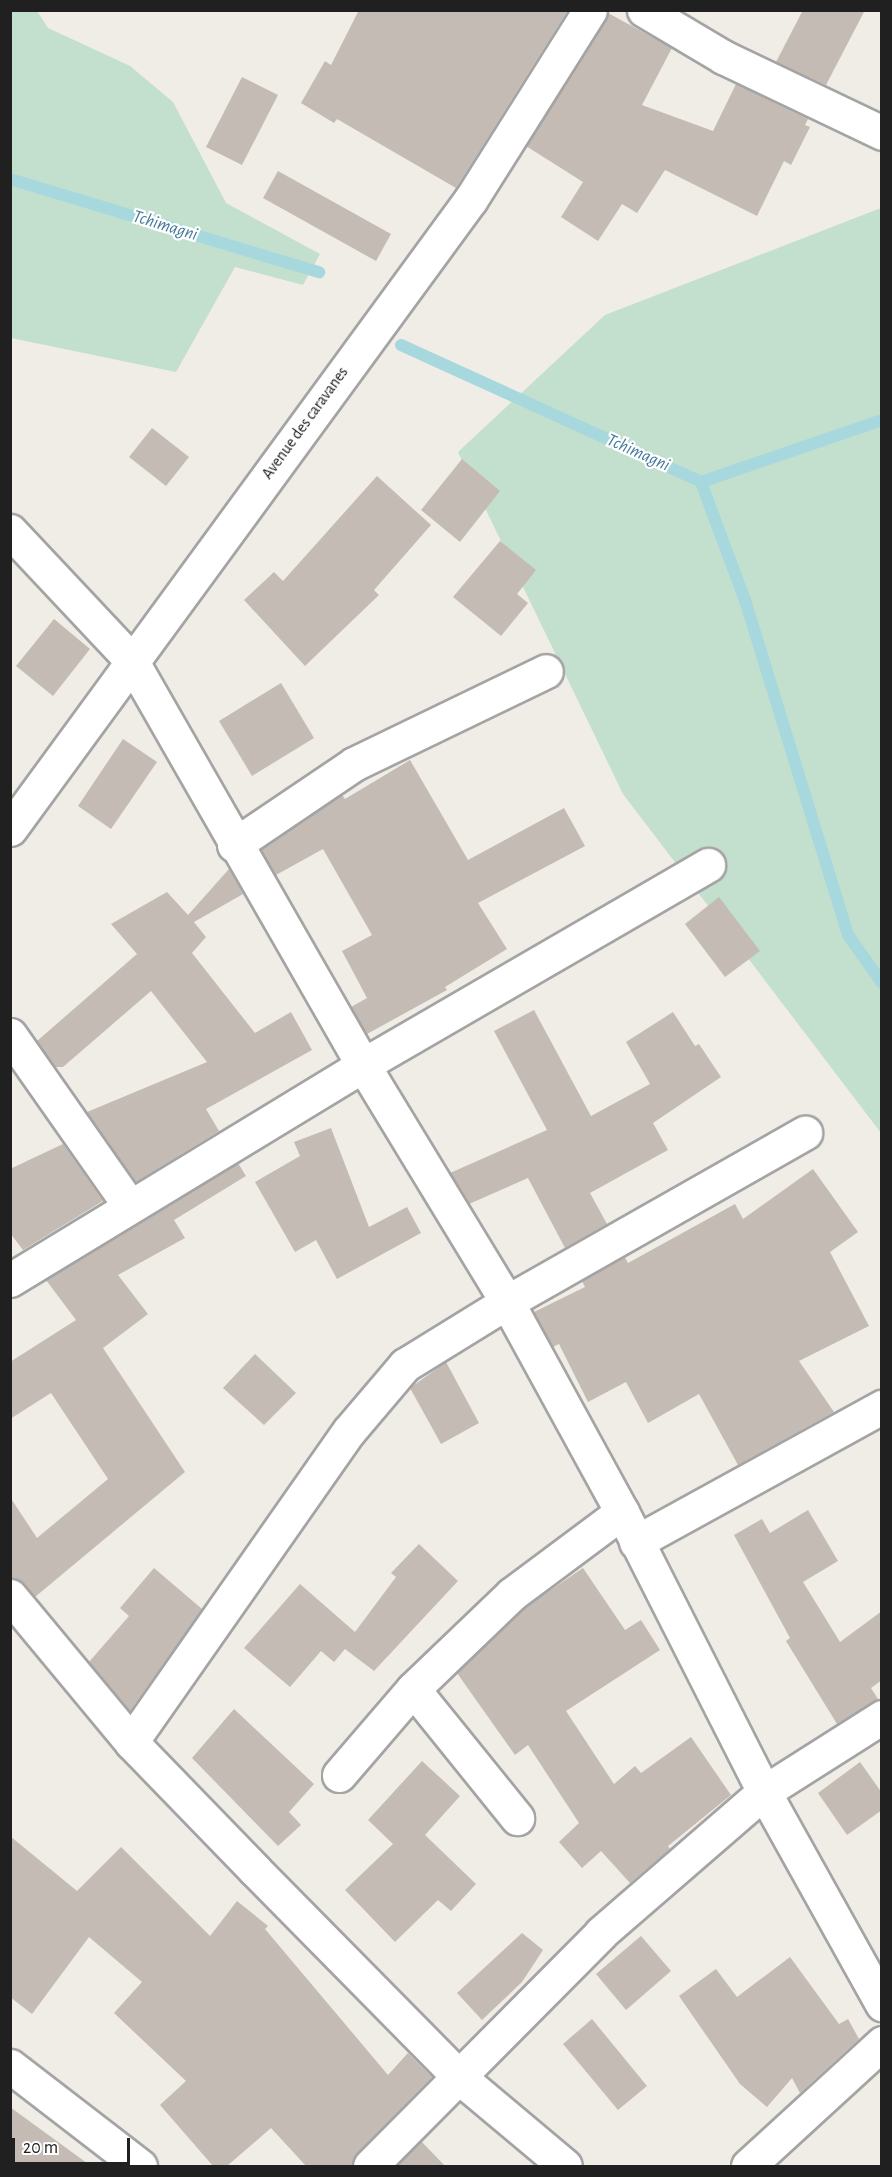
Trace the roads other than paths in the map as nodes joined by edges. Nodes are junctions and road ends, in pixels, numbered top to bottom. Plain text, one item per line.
1 (591, 10) edge
2 (644, 10) edge
3 (882, 133) edge
4 (10, 531) edge
5 (131, 660) junction
6 (546, 671) dead end
7 (10, 829) edge
8 (234, 845) junction
9 (708, 865) dead end
10 (10, 1035) edge
11 (363, 1065) junction
12 (805, 1133) dead end
13 (129, 1205) junction
14 (10, 1280) edge
15 (507, 1302) junction
16 (882, 1407) edge
17 (622, 1512) junction
18 (636, 1542) junction
19 (10, 1596) edge
20 (412, 1689) junction
21 (882, 1717) edge
22 (131, 1742) junction
23 (339, 1775) dead end
24 (764, 1792) junction
25 (518, 1818) dead end
26 (882, 2004) edge
27 (882, 2043) edge
28 (10, 2066) edge
29 (459, 2077) junction
30 (140, 2166) edge
31 (370, 2166) edge
32 (565, 2166) edge
33 (748, 2166) edge

1 - 5 street, Avenue des caravanes
2 - 3 street
4 - 5 street
5 - 7 street, Avenue des caravanes
5 - 8 street
6 - 8 street
8 - 11 street
9 - 11 street
10 - 13 street
11 - 13 street
11 - 15 street
12 - 15 street
13 - 14 street
15 - 17 street
15 - 22 street
16 - 18 street
17 - 18 street
17 - 20 street
18 - 24 street
19 - 22 street
20 - 23 street
20 - 25 street
21 - 24 street
22 - 29 street
24 - 26 street
24 - 29 street
27 - 33 street
28 - 30 street
29 - 31 street
29 - 32 street

